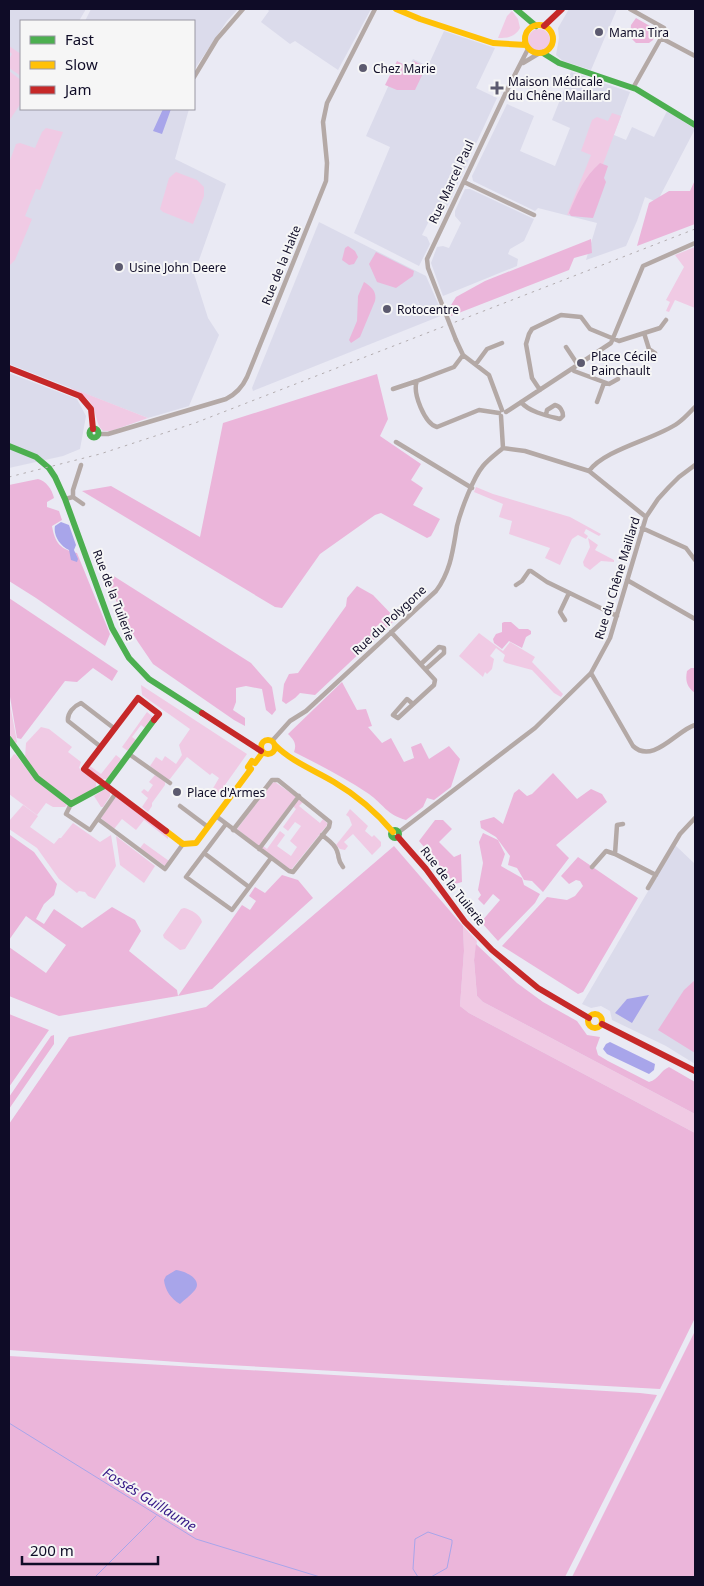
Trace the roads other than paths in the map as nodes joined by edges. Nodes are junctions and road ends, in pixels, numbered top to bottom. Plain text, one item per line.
1 (243, 9) edge
2 (375, 9) edge
3 (396, 9) edge
4 (516, 9) edge
5 (562, 9) edge
6 (630, 9) edge
7 (556, 15) junction
8 (524, 16) junction
9 (536, 26) junction
10 (544, 26) junction
11 (664, 28) dead end
12 (551, 32) junction
13 (527, 33) junction
14 (506, 44) junction
15 (527, 47) junction
16 (550, 48) junction
17 (540, 53) junction
18 (695, 56) edge
19 (559, 63) junction
20 (522, 64) junction
21 (195, 75) edge
22 (633, 88) junction
23 (695, 125) edge
24 (464, 182) junction
25 (534, 215) dead end
26 (695, 243) edge
27 (666, 320) dead end
28 (644, 333) junction
29 (613, 338) junction
30 (502, 343) dead end
31 (566, 347) dead end
32 (655, 353) dead end
33 (463, 355) junction
34 (476, 364) junction
35 (578, 365) junction
36 (9, 368) edge
37 (573, 368) junction
38 (618, 379) dead end
39 (417, 381) junction
40 (604, 383) junction
41 (393, 389) dead end
42 (540, 390) junction
43 (521, 402) junction
44 (597, 402) dead end
45 (695, 408) edge
46 (502, 413) junction
47 (546, 415) dead end
48 (99, 434) joint
49 (396, 442) dead end
50 (9, 446) edge
51 (503, 448) junction
52 (81, 465) dead end
53 (695, 465) edge
54 (589, 471) junction
55 (472, 488) junction
56 (73, 497) junction
57 (65, 499) junction
58 (83, 504) dead end
59 (646, 517) junction
60 (642, 528) junction
61 (695, 560) edge
62 (627, 580) junction
63 (516, 585) dead end
64 (569, 593) junction
65 (617, 616) junction
66 (695, 619) edge
67 (564, 620) dead end
68 (391, 632) junction
69 (421, 664) junction
70 (426, 669) junction
71 (591, 673) junction
72 (413, 704) junction
73 (695, 725) edge
74 (114, 728) junction
75 (237, 736) junction
76 (9, 739) edge
77 (264, 740) junction
78 (273, 743) junction
79 (101, 747) junction
80 (264, 752) junction
81 (129, 754) junction
82 (292, 760) junction
83 (170, 783) dead end
84 (106, 785) junction
85 (116, 793) junction
86 (298, 796) junction
87 (71, 804) junction
88 (180, 806) dead end
89 (216, 816) junction
90 (695, 818) edge
91 (98, 819) junction
92 (226, 824) junction
93 (623, 824) dead end
94 (208, 827) junction
95 (234, 830) junction
96 (396, 834) junction
97 (322, 835) junction
98 (183, 844) junction
99 (259, 849) junction
100 (204, 853) junction
101 (615, 854) junction
102 (271, 858) junction
103 (343, 867) dead end
104 (592, 868) dead end
105 (656, 875) junction
106 (249, 887) junction
107 (648, 888) dead end
108 (589, 1018) junction
109 (602, 1024) junction
110 (695, 1071) edge

1 - 21 street
2 - 48 street, Rue de la Halte
3 - 14 street
4 - 8 street
5 - 7 street
6 - 11 street
7 - 10 street
7 - 12 street
8 - 9 street
8 - 13 street
9 - 10 street
9 - 13 street
10 - 12 street
12 - 16 street
13 - 14 street
13 - 15 street
14 - 15 street
15 - 17 street
15 - 20 street, Rue Marcel Paul
16 - 17 street
16 - 19 street
17 - 19 street
17 - 20 street, Rue Marcel Paul
18 - 22 street
19 - 22 street
20 - 24 street, Rue Marcel Paul
22 - 23 street
24 - 25 street
24 - 33 street, Rue Marcel Paul, bridge
26 - 29 street
27 - 28 street
28 - 29 street
28 - 32 street
29 - 35 street
29 - 42 street
30 - 34 street
31 - 35 street
33 - 34 street
33 - 39 street
34 - 46 street
35 - 37 street
36 - 48 street
37 - 40 street
37 - 42 street
38 - 40 street
39 - 41 street
39 - 46 street
40 - 44 street
42 - 43 street
43 - 46 street
43 - 47 street
45 - 54 street
46 - 51 street
49 - 55 street
50 - 57 street, Rue de la Tuilerie
51 - 54 street
51 - 55 street, Rue du Polygone
52 - 56 street
53 - 59 street, Rue du Chêne Maillard
54 - 59 street
55 - 68 street, Rue du Polygone
56 - 57 street
56 - 58 street
57 - 75 street, Rue de la Tuilerie
59 - 60 street, Rue du Chêne Maillard
60 - 61 street
60 - 62 street, Rue du Chêne Maillard
62 - 65 street, Rue du Chêne Maillard
62 - 66 street
63 - 64 street
64 - 65 street
64 - 67 street
65 - 71 street, Rue du Chêne Maillard
68 - 69 street
68 - 78 street, Rue du Polygone
69 - 70 street
69 - 70 street
70 - 72 street
71 - 73 street
71 - 96 street, Rue du Chêne Maillard
72 - 72 street
74 - 79 street
74 - 79 street
74 - 81 street
75 - 77 street, Rue de la Tuilerie
75 - 80 street, Rue de la Tuilerie
76 - 87 street
77 - 78 street, Rue de la Tuilerie
77 - 80 street
78 - 80 street
78 - 82 street, Rue de la Tuilerie
79 - 84 street
80 - 82 street, Rue de la Tuilerie
80 - 89 street
81 - 83 street
81 - 84 street
82 - 96 street, Rue de la Tuilerie
84 - 85 street
84 - 87 street
85 - 91 street
85 - 98 street
86 - 95 street
86 - 97 street
86 - 99 street
87 - 91 street
88 - 94 street
89 - 92 street
89 - 94 street
90 - 105 street
91 - 98 street
92 - 95 street
92 - 100 street
93 - 101 street
94 - 98 street
95 - 99 street
96 - 108 street, Rue de la Tuilerie
97 - 102 street
97 - 103 street
99 - 102 street
100 - 106 street
100 - 106 street
101 - 104 street
101 - 105 street
102 - 106 street
105 - 107 street
108 - 109 street
108 - 109 street
109 - 110 street

